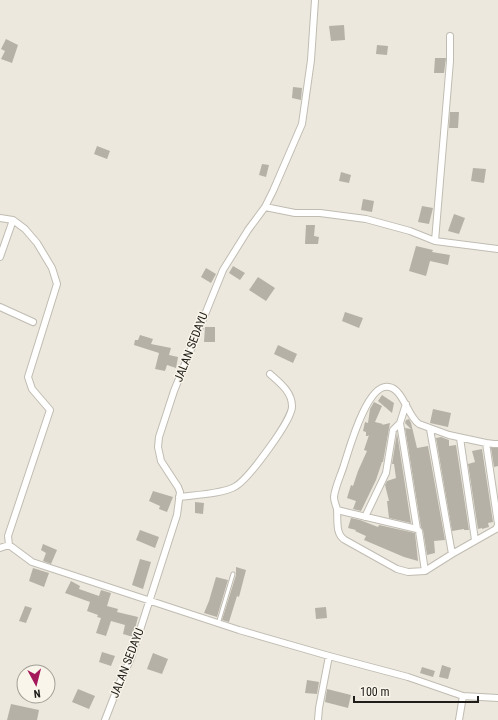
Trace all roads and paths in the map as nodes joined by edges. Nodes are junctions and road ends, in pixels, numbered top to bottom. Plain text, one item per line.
1 (315, 0) edge
2 (450, 36) dead end
3 (265, 207) junction
4 (0, 218) edge
5 (13, 220) junction
6 (435, 242) junction
7 (498, 249) edge
8 (0, 256) edge
9 (0, 307) edge
10 (33, 322) dead end
11 (270, 374) dead end
12 (406, 404) junction
13 (400, 423) junction
14 (430, 429) junction
15 (460, 438) junction
16 (486, 442) junction
17 (498, 444) edge
18 (179, 497) junction
19 (337, 510) junction
20 (365, 517) junction
21 (498, 524) edge
22 (417, 529) junction
23 (475, 540) junction
24 (9, 545) junction
25 (0, 548) edge
26 (452, 554) junction
27 (425, 571) junction
28 (233, 574) dead end
29 (149, 602) junction
30 (218, 624) junction
31 (329, 656) junction
32 (463, 696) junction
33 (498, 698) edge
34 (105, 720) edge
35 (318, 720) edge
36 (458, 720) edge

1 - 3 street, JALAN SEDAYU
2 - 6 street
3 - 6 street
3 - 18 street, JALAN SEDAYU
4 - 5 street
5 - 8 street
5 - 24 street
6 - 7 street
9 - 10 street
11 - 18 street
12 - 13 street
12 - 14 street
12 - 19 street
13 - 20 street
13 - 22 street
14 - 15 street
14 - 26 street
15 - 16 street
15 - 23 street
16 - 17 street
16 - 21 street
18 - 29 street, JALAN SEDAYU
19 - 20 street
19 - 27 street
20 - 22 street
21 - 23 street
22 - 27 street
23 - 26 street
24 - 25 street
24 - 29 street
26 - 27 street
28 - 30 lane
29 - 30 street
29 - 34 street, JALAN SEDAYU
30 - 31 street
31 - 32 street
31 - 35 street
32 - 33 street
32 - 36 street

